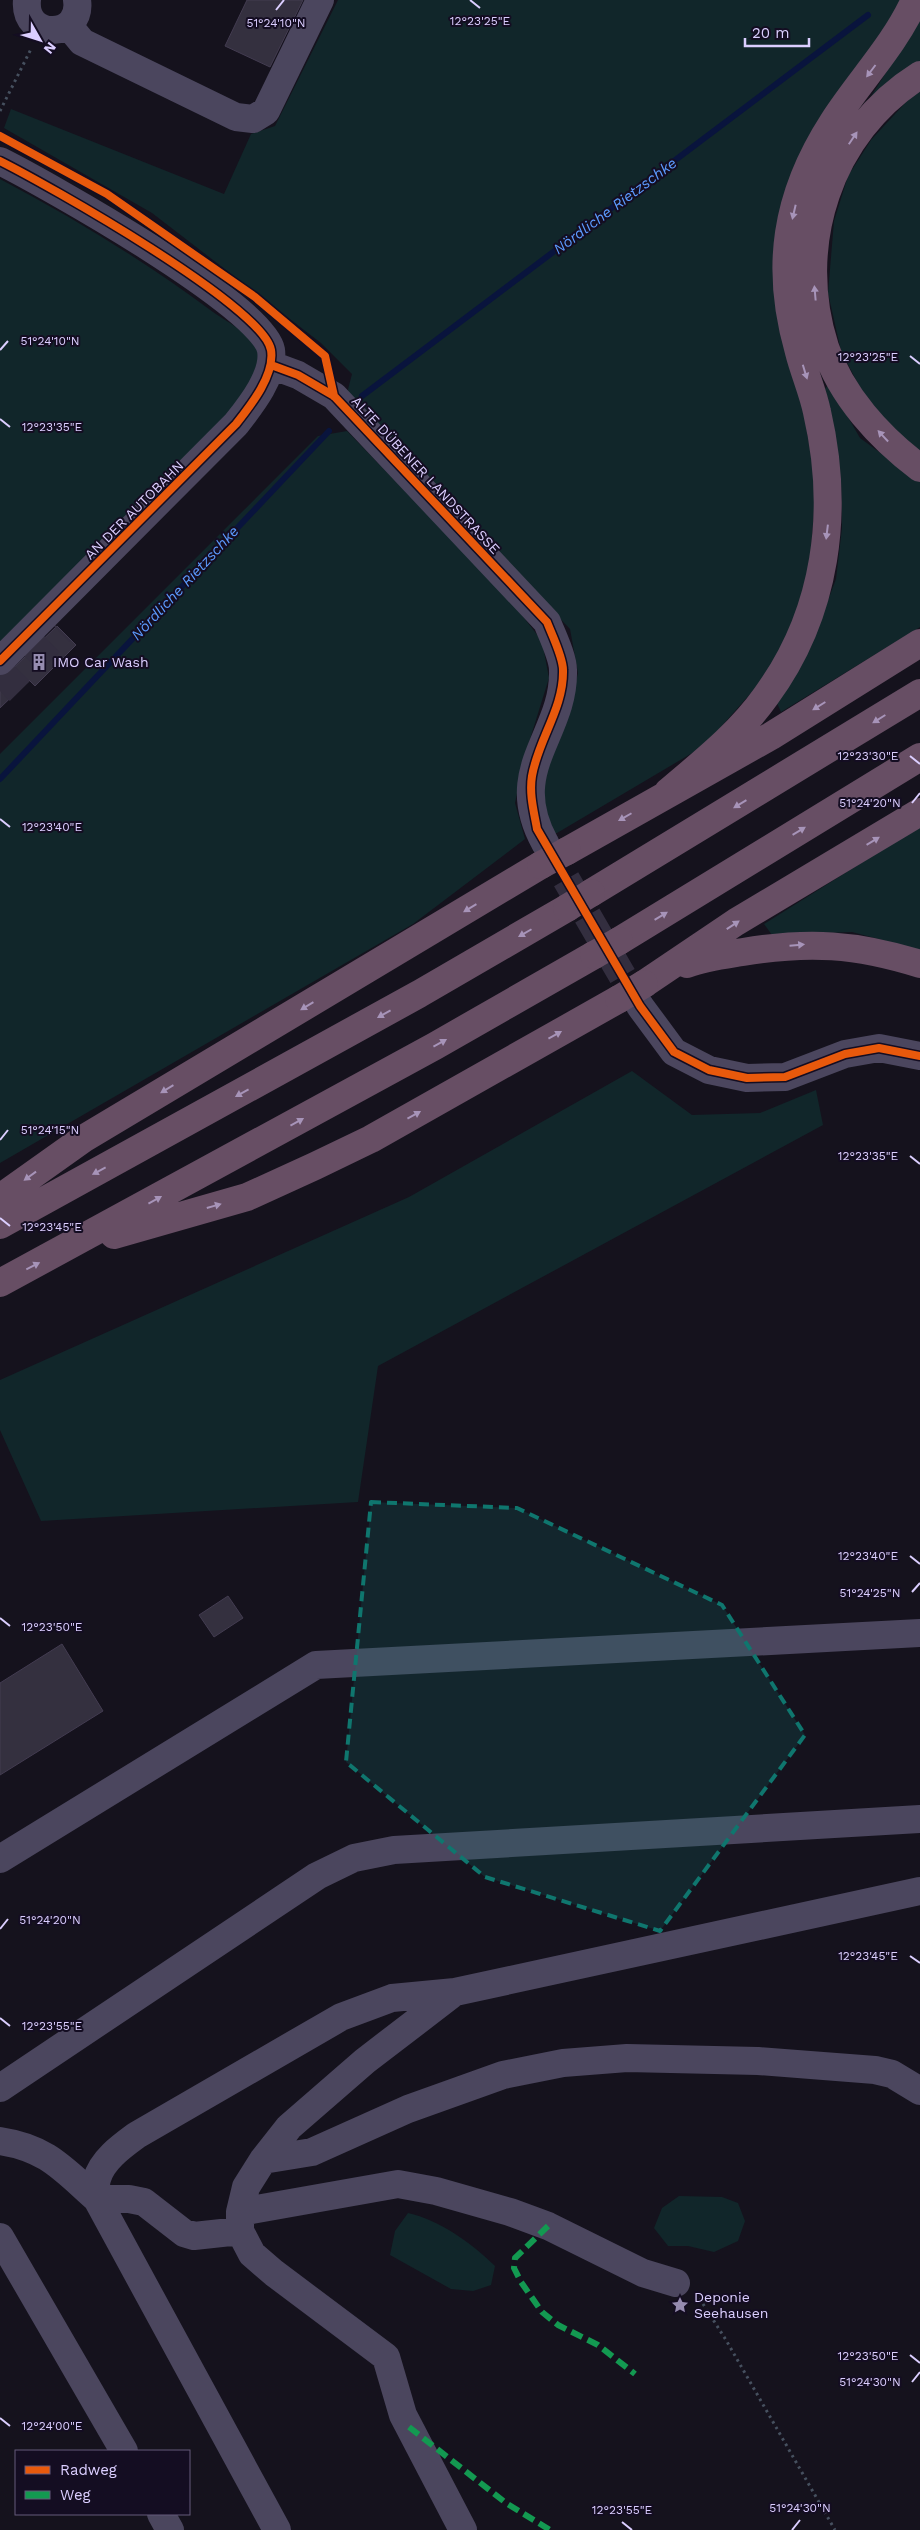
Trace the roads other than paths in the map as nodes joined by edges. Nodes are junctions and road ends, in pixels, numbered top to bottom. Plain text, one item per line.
1 (27, 0) edge
2 (320, 0) edge
3 (915, 0) edge
4 (62, 18) edge
5 (920, 75) edge
6 (0, 161) edge
7 (271, 365) junction
8 (920, 468) edge
9 (920, 643) edge
10 (0, 661) edge
11 (920, 693) edge
12 (920, 757) edge
13 (668, 792) junction
14 (920, 812) edge
15 (551, 853) junction
16 (920, 964) edge
17 (642, 990) junction
18 (920, 1056) edge
19 (0, 1198) edge
20 (0, 1225) edge
21 (66, 1249) junction
22 (0, 1284) edge
23 (920, 1634) edge
24 (920, 1819) edge
25 (0, 1859) edge
26 (920, 1891) edge
27 (455, 1992) junction
28 (0, 2088) edge
29 (920, 2091) edge
30 (0, 2141) edge
31 (263, 2160) junction
32 (97, 2199) junction
33 (240, 2221) junction
34 (0, 2237) edge
35 (676, 2283) road end
36 (123, 2450) edge
37 (161, 2515) edge
38 (170, 2530) edge
39 (277, 2530) edge
40 (463, 2530) edge

1 - 4 street
2 - 4 street
3 -> 13 highway
8 -> 5 highway
6 - 7 street
7 - 10 street, AN DER AUTOBAHN
7 - 15 street, ALTE DÜBENER LANDSTRASSE
9 -> 13 highway
11 -> 20 highway, bridge
21 -> 12 highway, bridge
13 -> 15 highway
17 -> 14 highway
15 -> 19 highway
17 -> 16 highway
17 - 18 street
21 -> 17 highway
22 -> 21 highway
23 - 25 street
24 - 28 street
26 - 27 street
27 - 31 street
27 - 32 street
29 - 31 street
30 - 32 street
31 - 33 street
32 - 33 street
32 - 39 street
33 - 35 street
33 - 40 street
34 - 36 street
37 - 38 street

